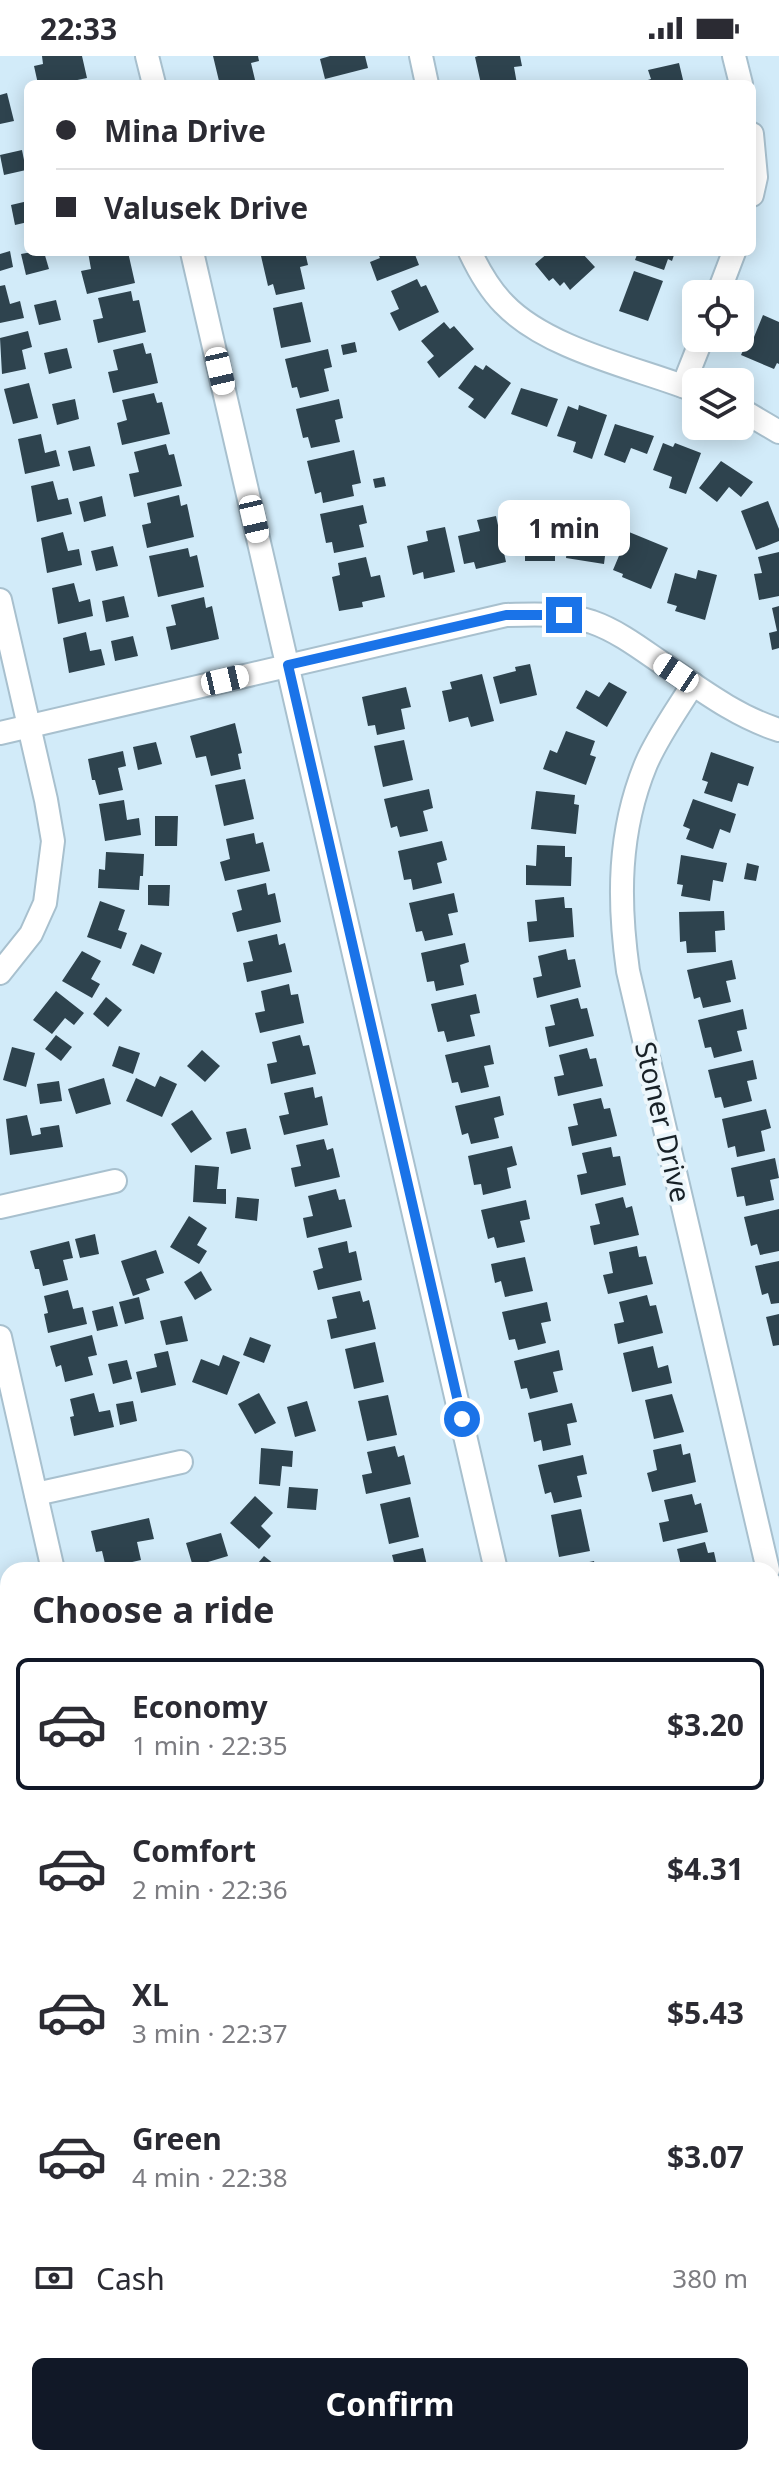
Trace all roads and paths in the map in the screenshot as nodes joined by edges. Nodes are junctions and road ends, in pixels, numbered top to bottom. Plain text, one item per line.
1 (147, 56) edge
2 (421, 56) edge
3 (734, 56) edge
4 (153, 80) edge
5 (426, 80) edge
6 (740, 80) edge
7 (193, 256) edge
8 (472, 256) edge
9 (732, 256) edge
10 (723, 280) edge
11 (682, 386) edge
12 (754, 417) edge
13 (779, 432) edge
14 (0, 600) edge
15 (288, 665) junction
16 (693, 684) junction
17 (29, 726) junction
18 (779, 730) edge
19 (0, 733) edge
20 (0, 973) edge
21 (115, 1181) dead end
22 (0, 1207) edge
23 (0, 1337) edge
24 (181, 1462) dead end
25 (36, 1494) junction
26 (51, 1562) edge
27 (494, 1562) edge
28 (766, 1562) edge

1 - 4 street
2 - 5 street
3 - 6 street
7 - 15 street
8 - 11 street
9 - 10 street
12 - 13 street
14 - 17 street
15 - 16 street
15 - 17 street
15 - 27 street
16 - 18 street
16 - 28 street, Stoner Drive
17 - 19 street
17 - 20 street
21 - 22 street
23 - 25 street
24 - 25 street
25 - 26 street

